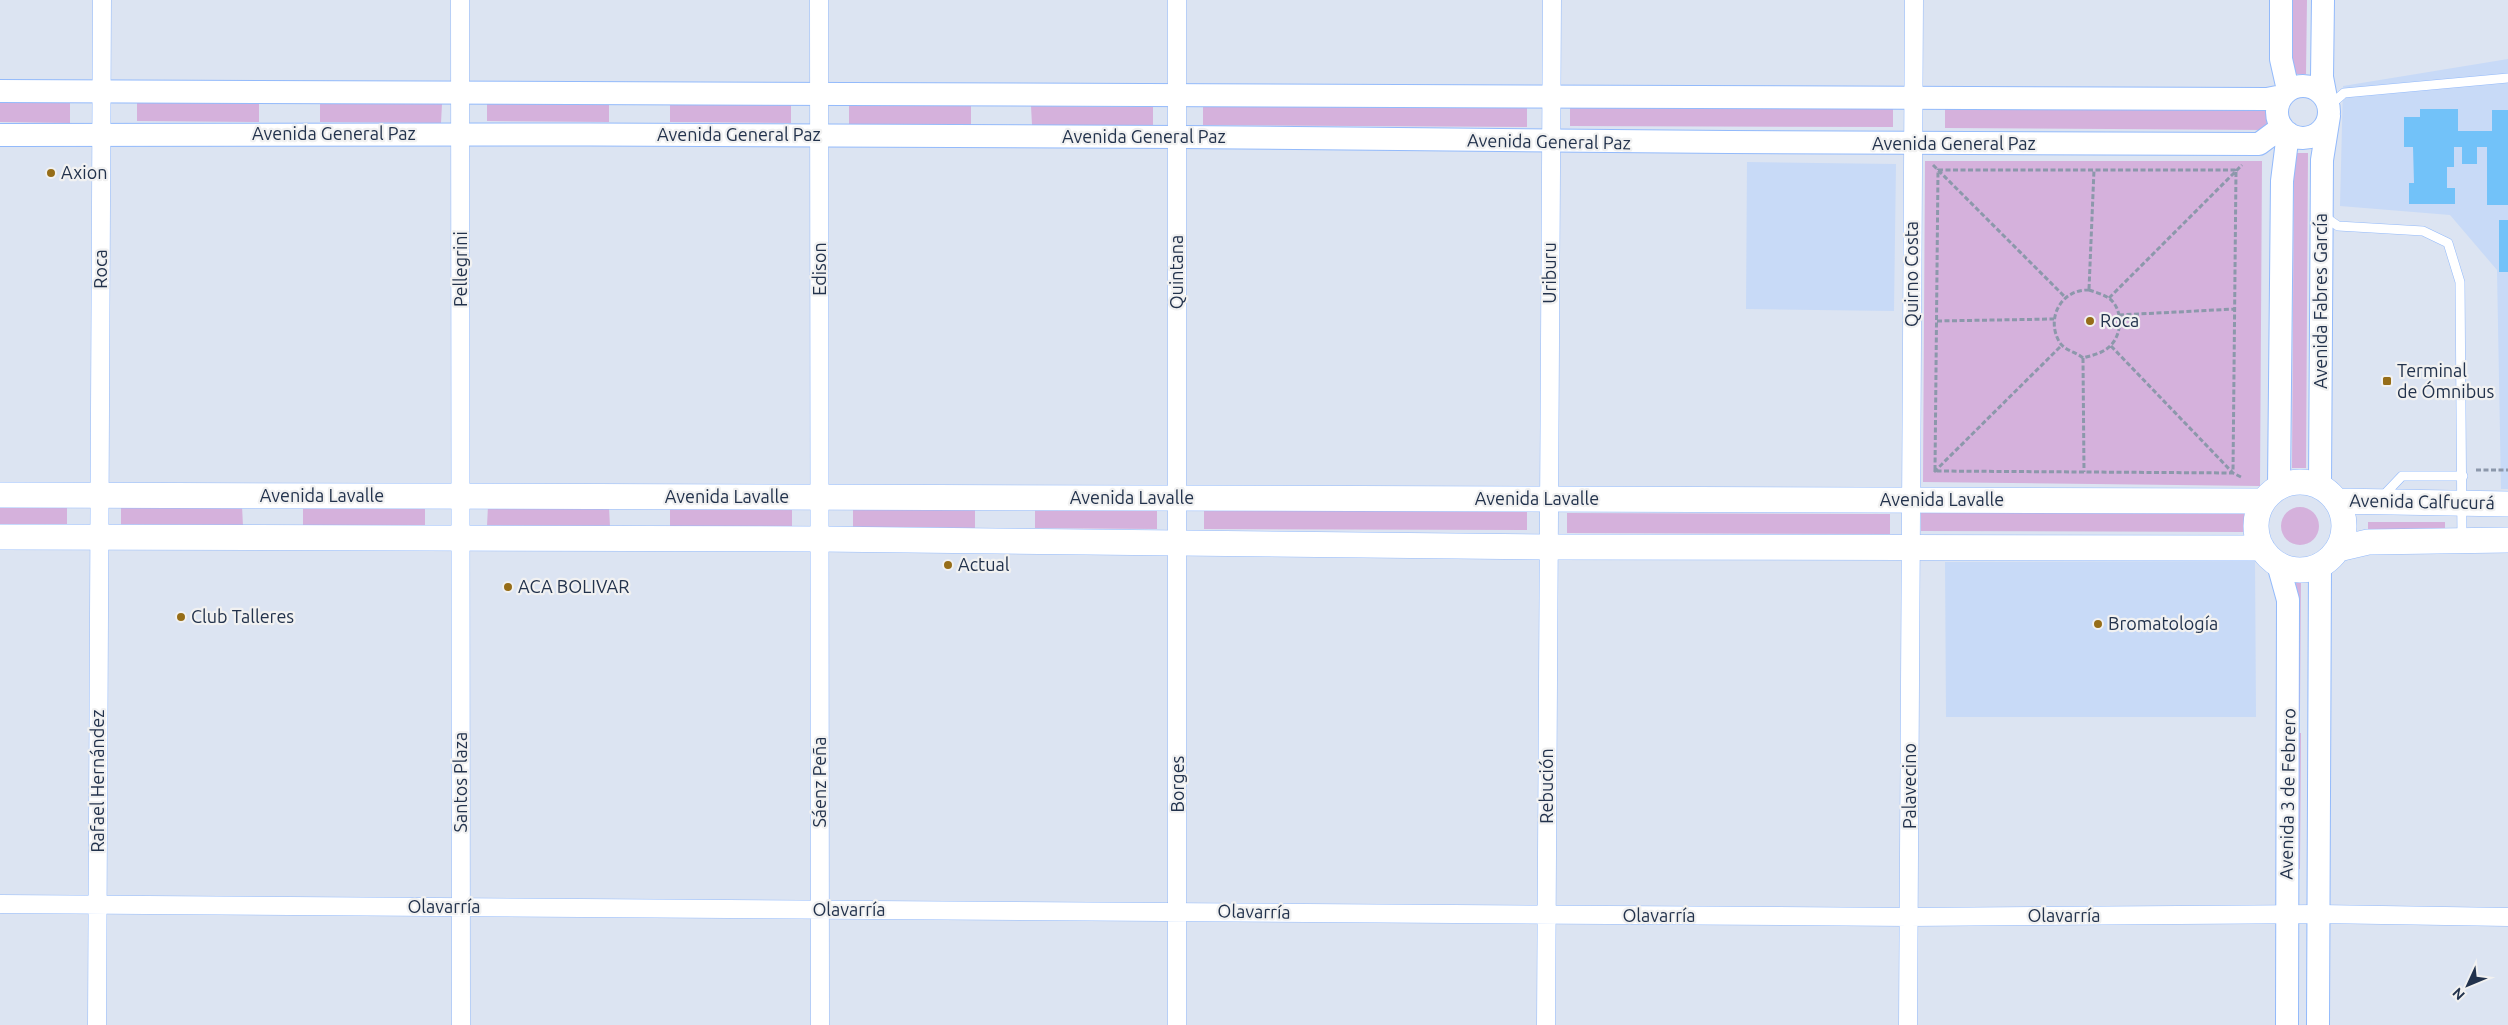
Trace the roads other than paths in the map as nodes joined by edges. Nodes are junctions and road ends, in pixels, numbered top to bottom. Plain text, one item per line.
1 (102, 0) edge
2 (460, 0) edge
3 (820, 0) edge
4 (1178, 0) edge
5 (1552, 0) edge
6 (1914, 0) edge
7 (2281, 0) edge
8 (2323, 0) edge
9 (2508, 78) edge
10 (0, 91) edge
11 (102, 91) junction
12 (460, 92) junction
13 (820, 93) junction
14 (2285, 93) junction
15 (1177, 95) junction
16 (1551, 96) junction
17 (1913, 97) junction
18 (2328, 107) junction
19 (2285, 130) junction
20 (460, 133) junction
21 (0, 135) edge
22 (102, 135) junction
23 (820, 136) junction
24 (1177, 137) junction
25 (1551, 142) junction
26 (1913, 145) junction
27 (2321, 215) junction
28 (2463, 473) junction
29 (2271, 493) junction
30 (2328, 494) junction
31 (0, 495) edge
32 (100, 495) junction
33 (461, 496) junction
34 (820, 497) junction
35 (1176, 498) junction
36 (1549, 499) junction
37 (1911, 500) junction
38 (2378, 502) junction
39 (2464, 503) junction
40 (2508, 504) edge
41 (0, 537) edge
42 (100, 537) junction
43 (820, 538) junction
44 (461, 539) junction
45 (2462, 540) junction
46 (2508, 540) edge
47 (1179, 544) junction
48 (1548, 546) junction
49 (1911, 547) junction
50 (2270, 556) junction
51 (2329, 557) junction
52 (2319, 721) junction
53 (2289, 722) junction
54 (0, 904) edge
55 (98, 905) junction
56 (461, 907) junction
57 (820, 910) junction
58 (1178, 911) junction
59 (2286, 914) junction
60 (2319, 914) junction
61 (1546, 915) junction
62 (2508, 916) edge
63 (1909, 917) junction
64 (97, 1025) edge
65 (461, 1025) edge
66 (820, 1025) edge
67 (1177, 1025) edge
68 (1546, 1025) edge
69 (1908, 1025) edge
70 (2287, 1025) edge
71 (2318, 1025) edge

1 - 11 street, Roca
2 - 12 street, Pellegrini
3 - 13 street, Edison
4 - 15 street, Quintana
5 - 16 street, Uriburu
6 - 17 street, Quirno Costa
7 - 14 street
8 - 18 street, Avenida Fabres García
9 - 18 lane
10 - 11 street
11 - 12 street
11 - 22 street, Roca
12 - 13 street
12 - 20 street, Pellegrini
13 - 15 street
13 - 23 street, Edison
14 - 17 street
14 - 18 street
14 - 19 street
15 - 16 street
15 - 24 street, Quintana
16 - 17 street
16 - 25 street, Uriburu
17 - 26 street, Quirno Costa
18 - 19 street
18 - 27 street, Avenida Fabres García
19 - 26 street, Avenida General Paz
19 - 29 street
20 - 22 street, Avenida General Paz
20 - 23 street, Avenida General Paz
20 - 33 street, Pellegrini
21 - 22 street, Avenida General Paz
22 - 32 street, Roca
23 - 24 street, Avenida General Paz
23 - 34 street, Edison
24 - 25 street, Avenida General Paz
24 - 35 street, Quintana
25 - 26 street, Avenida General Paz
25 - 36 street, Uriburu
26 - 37 street, Quirno Costa
27 - 28 lane
27 - 30 street, Avenida Fabres García
28 - 38 lane
28 - 39 lane
29 - 30 main road
29 - 37 main road, Avenida Lavalle
29 - 50 main road
30 - 38 main road, Avenida Calfucurá
30 - 51 main road
31 - 32 main road, Avenida Lavalle
32 - 33 main road, Avenida Lavalle
32 - 42 street, Roca
33 - 34 main road, Avenida Lavalle
33 - 44 street, Pellegrini
34 - 35 main road, Avenida Lavalle
34 - 43 street, Edison
35 - 36 main road, Avenida Lavalle
35 - 47 street, Quintana
36 - 37 main road, Avenida Lavalle
36 - 48 street, Uriburu
37 - 49 street, Quirno Costa
38 - 39 main road, Avenida Calfucurá
39 - 40 main road, Avenida Calfucurá
39 - 45 lane
41 - 42 main road
42 - 44 main road
42 - 55 street, Rafael Hernández
43 - 44 main road
43 - 47 main road
43 - 57 street, Sáenz Peña
44 - 56 street, Santos Plaza
45 - 46 main road, Avenida Calfucurá
45 - 51 main road, Avenida Calfucurá
47 - 48 main road
47 - 58 street, Borges
48 - 49 main road
48 - 61 street, Rebución
49 - 50 main road
49 - 63 street, Palavecino
50 - 51 main road
50 - 53 street, Avenida 3 de Febrero
51 - 52 street, Avenida 3 de Febrero
52 - 53 street
52 - 60 street, Avenida 3 de Febrero
53 - 59 street, Avenida 3 de Febrero
54 - 55 street, Olavarría
55 - 56 street, Olavarría
55 - 64 street, Rafael Hernández
56 - 57 street, Olavarría
56 - 65 street, Santos Plaza
57 - 58 street, Olavarría
57 - 66 street, Sáenz Peña
58 - 61 street, Olavarría
58 - 67 street, Borges
59 - 60 street, Olavarría
59 - 63 street, Olavarría
59 - 70 street, Avenida 3 de Febrero
60 - 62 street, Olavarría
60 - 71 street, Avenida 3 de Febrero
61 - 63 street, Olavarría
61 - 68 street, Rebución
63 - 69 street, Palavecino

